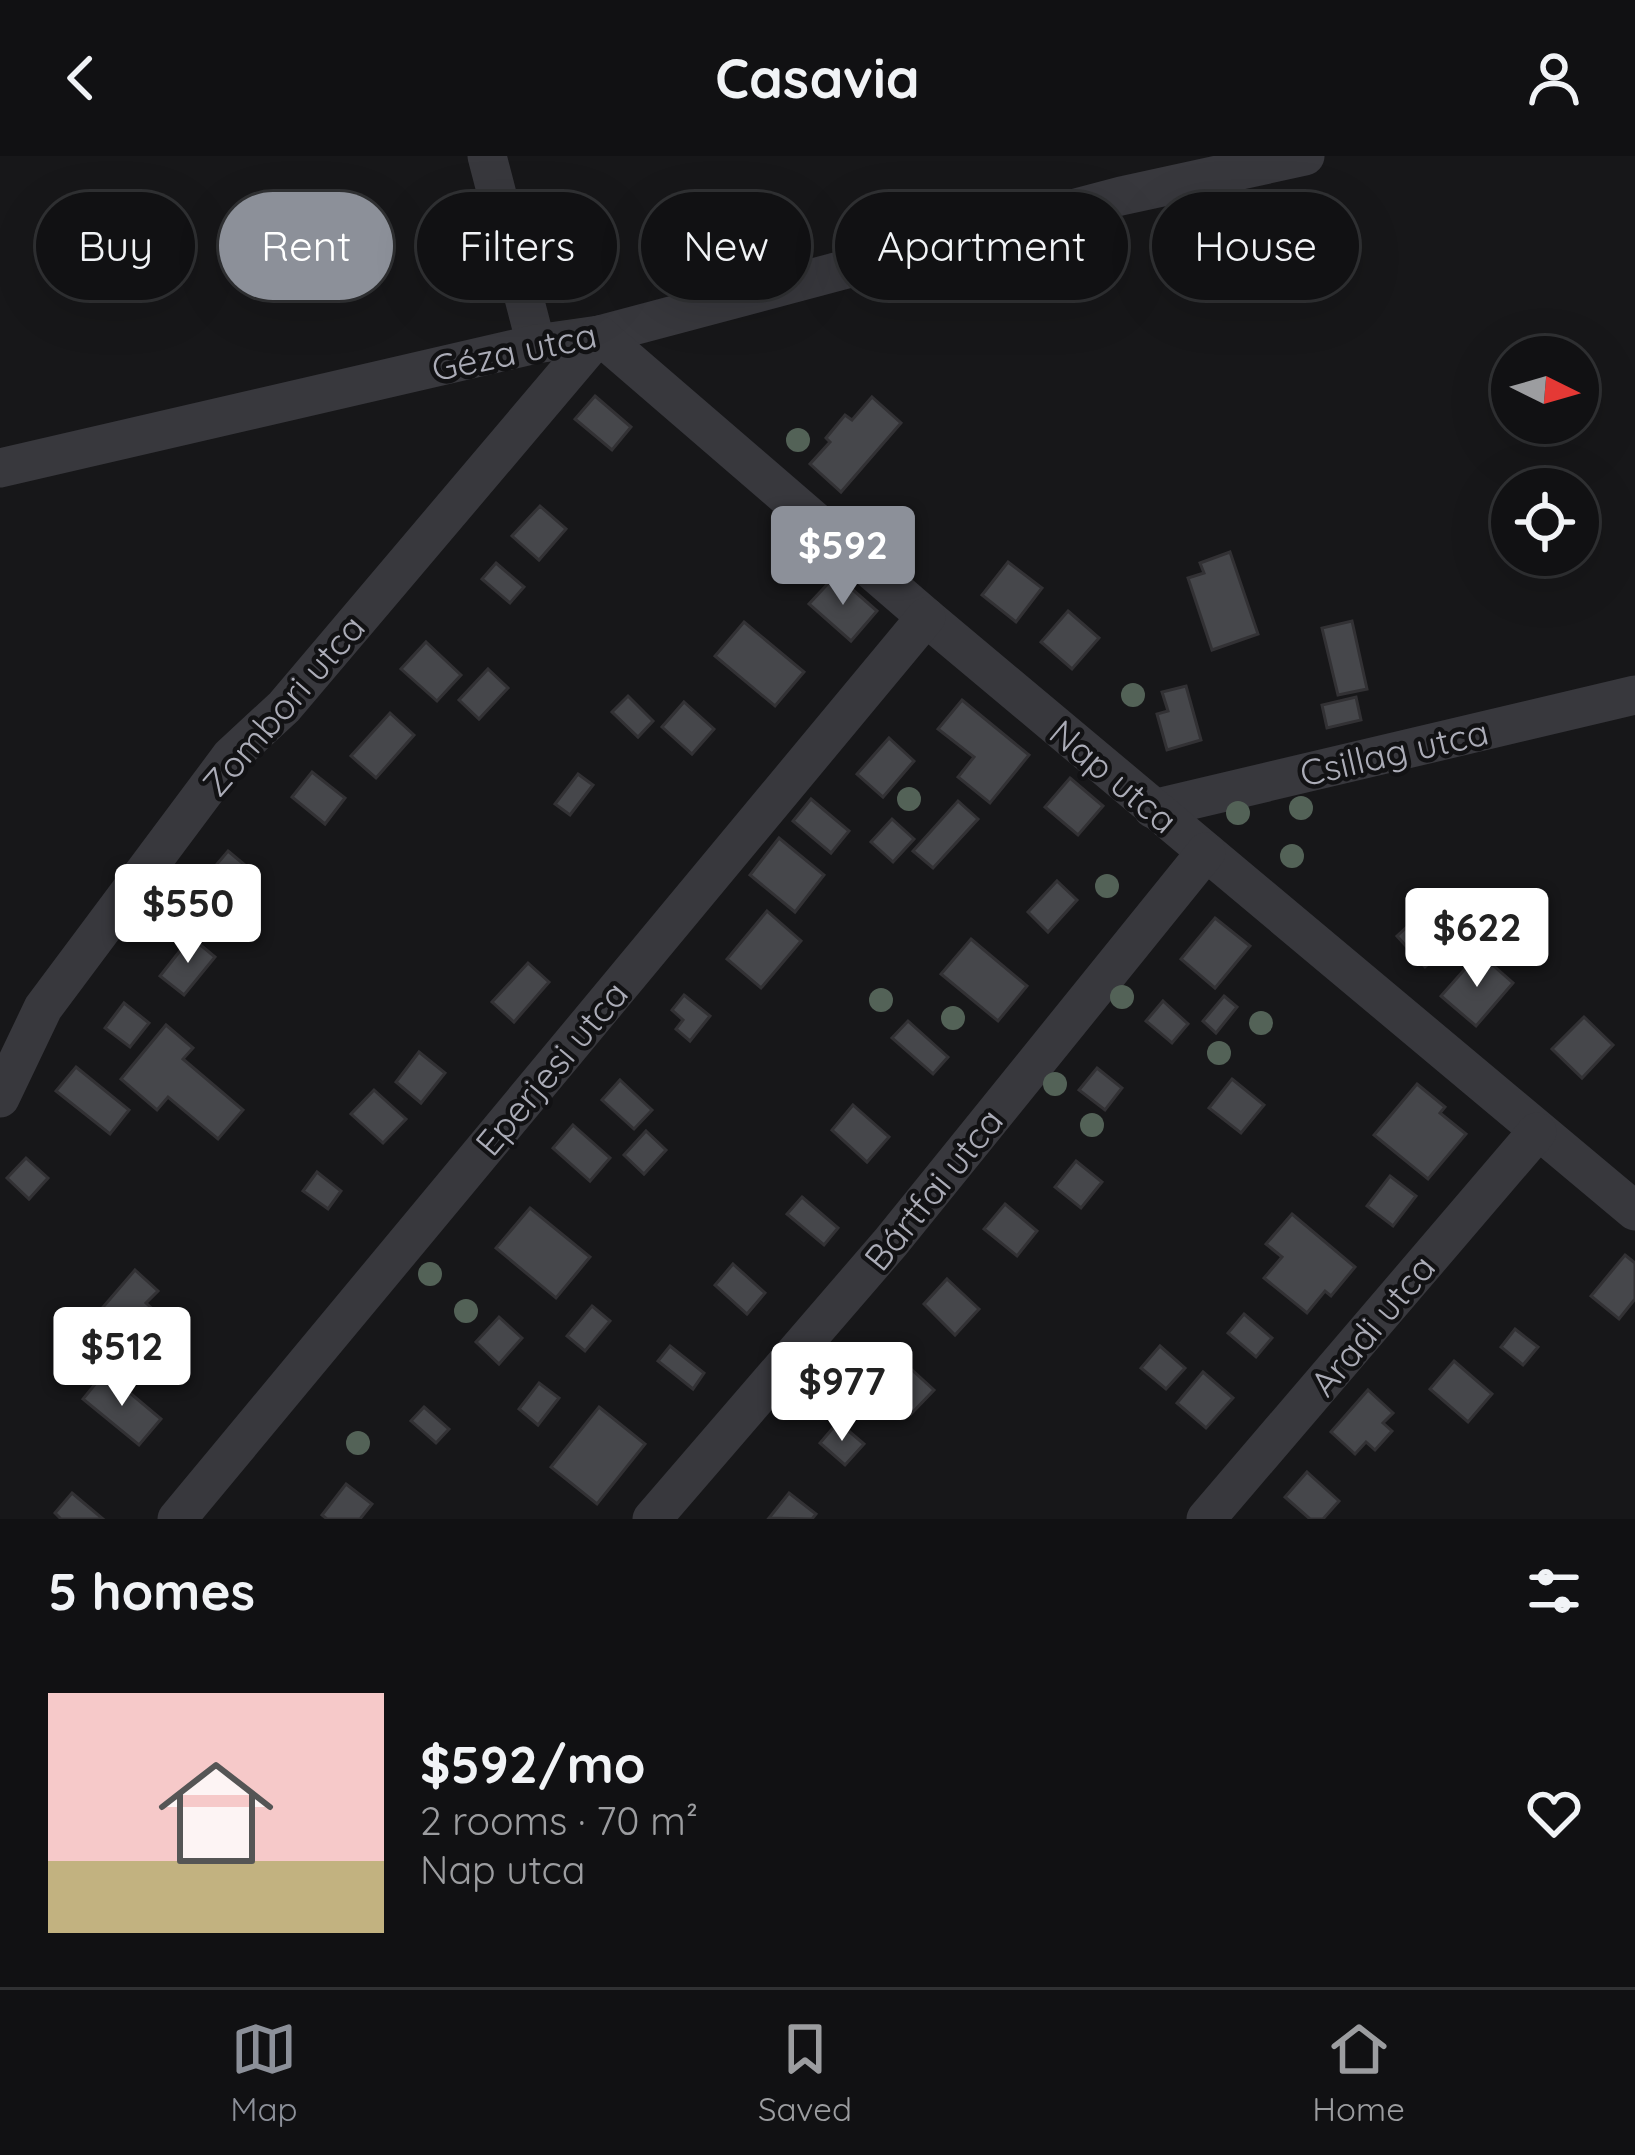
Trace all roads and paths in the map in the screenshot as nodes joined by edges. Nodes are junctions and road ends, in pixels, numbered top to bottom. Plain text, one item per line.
1 (487, 156) edge
2 (1305, 156) edge
3 (599, 334) junction
4 (536, 344) junction
5 (0, 468) edge
6 (926, 617) junction
7 (1635, 695) edge
8 (1153, 809) junction
9 (1206, 852) junction
10 (5, 1076) edge
11 (1537, 1132) junction
12 (1635, 1211) edge
13 (177, 1519) edge
14 (652, 1519) edge
15 (1206, 1519) edge

1 - 4 street
2 - 3 street, Géza utca
3 - 4 street, Géza utca
3 - 6 street, Nap utca
3 - 10 street, Zombori utca
4 - 5 street, Géza utca
6 - 8 street, Nap utca
6 - 13 street, Eperjesi utca
7 - 8 street, Csillag utca
8 - 9 street, Nap utca
9 - 11 street, Nap utca
9 - 14 street, Bártfai utca
11 - 12 street, Nap utca
11 - 15 street, Aradi utca

